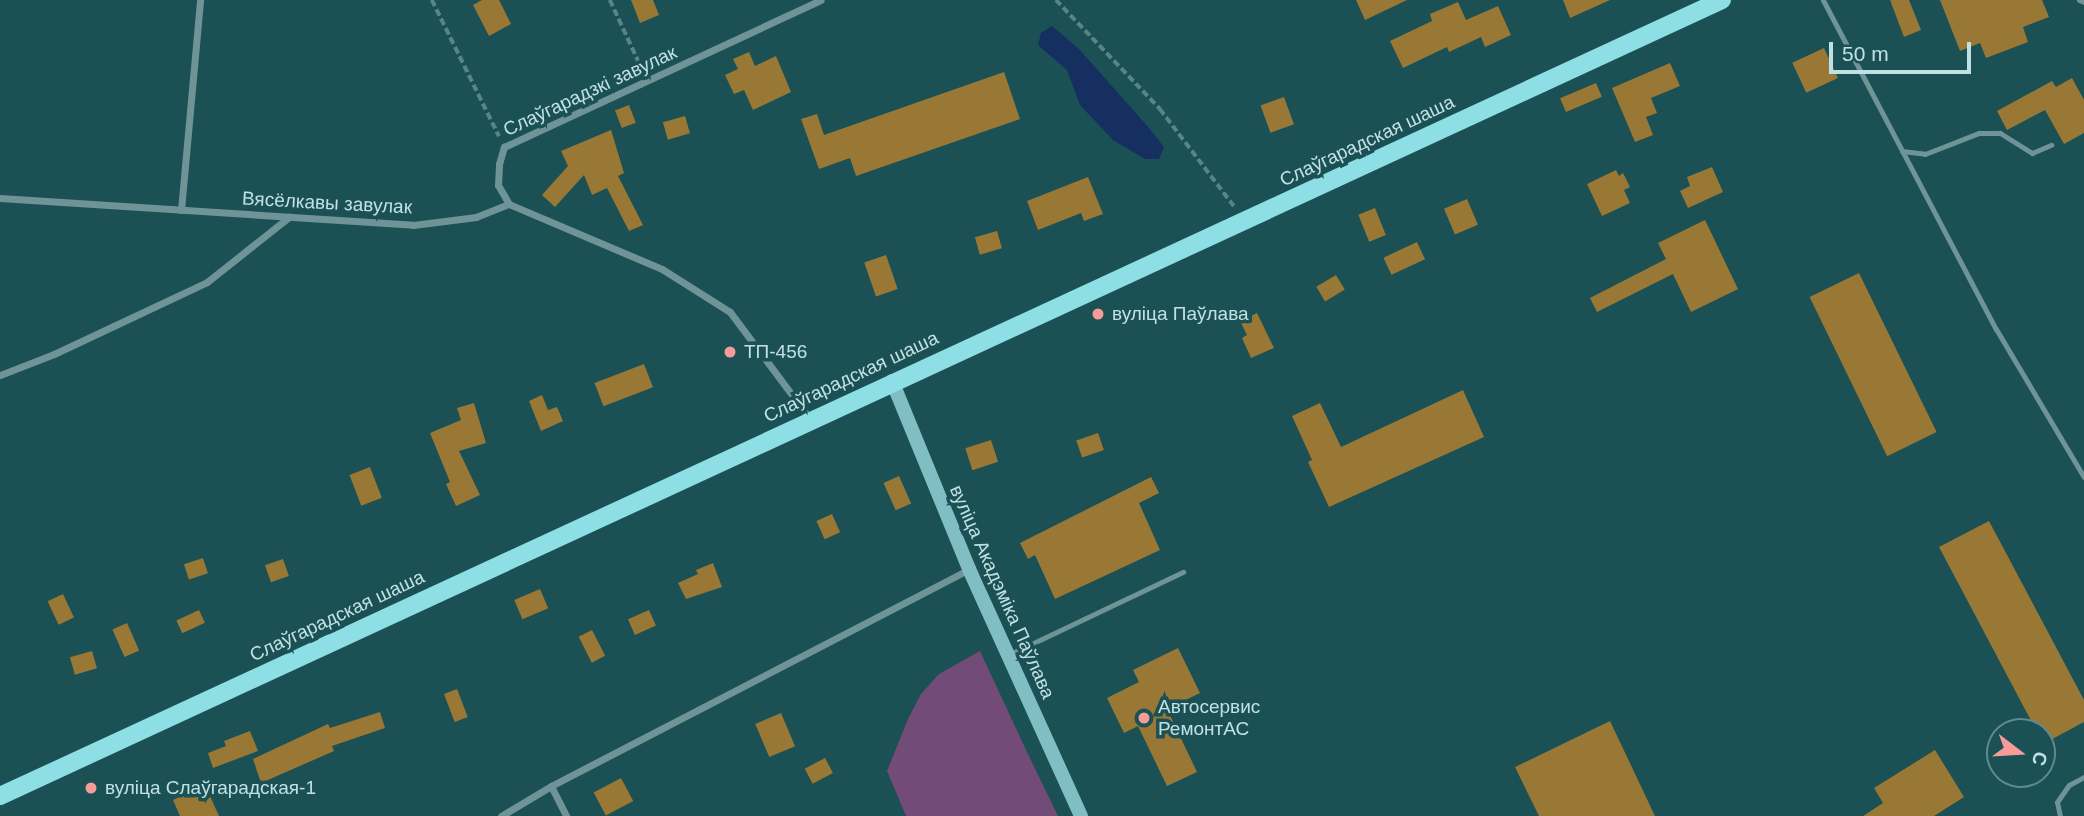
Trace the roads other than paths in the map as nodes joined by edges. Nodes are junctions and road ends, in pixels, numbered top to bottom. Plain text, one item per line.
1 (200, 0) edge
2 (821, 0) edge
3 (1722, 0) edge
4 (1824, 0) edge
5 (2079, 0) edge
6 (2084, 2) edge
7 (2051, 145) dead end
8 (1902, 151) junction
9 (0, 198) edge
10 (509, 204) junction
11 (181, 210) junction
12 (290, 217) junction
13 (0, 375) edge
14 (892, 381) junction
15 (810, 419) junction
16 (2084, 477) edge
17 (970, 569) junction
18 (1183, 572) dead end
19 (1008, 655) junction
20 (2084, 777) edge
21 (551, 786) junction
22 (0, 796) edge
23 (501, 816) edge
24 (566, 816) edge
25 (1081, 816) edge
26 (2060, 816) edge

1 - 11 street
2 - 10 street, Слаўгарадзкі завулак
3 - 14 main road, Слаўгарадская шаша
4 - 8 lane
5 - 6 lane
7 - 8 lane
8 - 16 lane
9 - 11 street, Вясёлкавы завулак
10 - 12 street, Вясёлкавы завулак
10 - 15 street
11 - 12 street, Вясёлкавы завулак
12 - 13 street
14 - 15 main road, Слаўгарадская шаша
14 - 17 main road, вуліца Акадэміка Паўлава
15 - 22 main road, Слаўгарадская шаша
17 - 19 main road, вуліца Акадэміка Паўлава
17 - 21 street
18 - 19 lane
19 - 25 main road, вуліца Акадэміка Паўлава
20 - 26 lane
21 - 23 street
21 - 24 street

